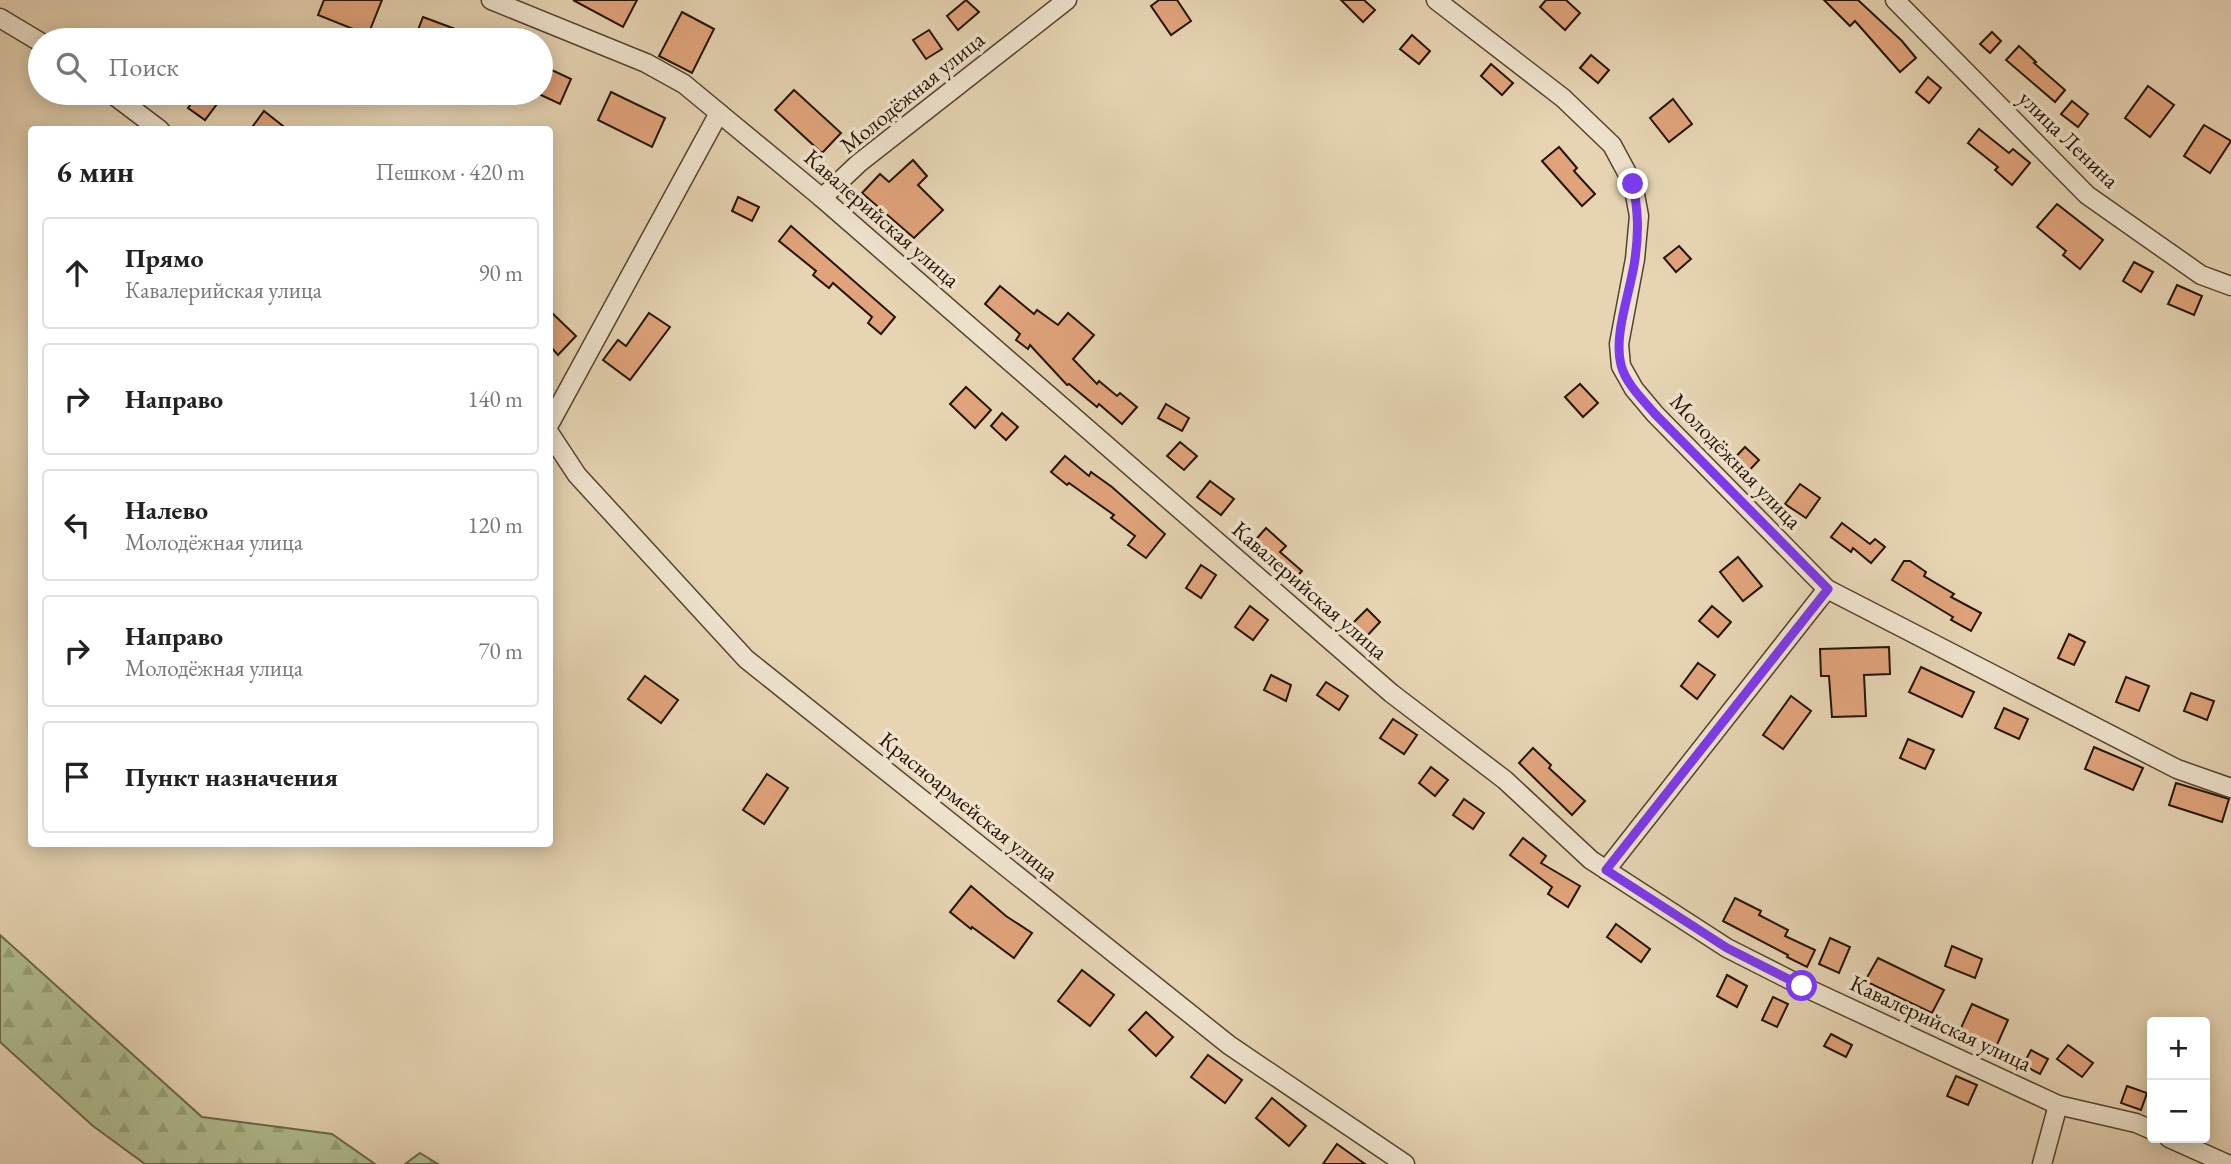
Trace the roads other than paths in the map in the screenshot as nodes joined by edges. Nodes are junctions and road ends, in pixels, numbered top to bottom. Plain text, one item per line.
1 (491, 0) edge
2 (1067, 0) edge
3 (1436, 0) edge
4 (1895, 0) edge
5 (0, 18) edge
6 (28, 35) edge
7 (127, 105) edge
8 (719, 113) junction
9 (155, 126) edge
10 (822, 198) junction
11 (2231, 286) edge
12 (553, 417) edge
13 (553, 438) edge
14 (1828, 589) junction
15 (2231, 788) edge
16 (1606, 870) junction
17 (2058, 1105) junction
18 (2147, 1128) edge
19 (2180, 1143) edge
20 (1405, 1164) edge
21 (2042, 1164) edge
22 (2227, 1164) edge

1 - 8 street, Кавалерийская улица
2 - 10 street, Молодёжная улица
3 - 14 street, Молодёжная улица
4 - 11 street, улица Ленина
5 - 6 street
7 - 9 street
8 - 10 street, Кавалерийская улица
8 - 12 street
10 - 16 street, Кавалерийская улица
13 - 20 street, Красноармейская улица
14 - 15 street, Молодёжная улица
14 - 16 street
16 - 17 street, Кавалерийская улица
17 - 18 street, Кавалерийская улица
17 - 21 street
19 - 22 street

